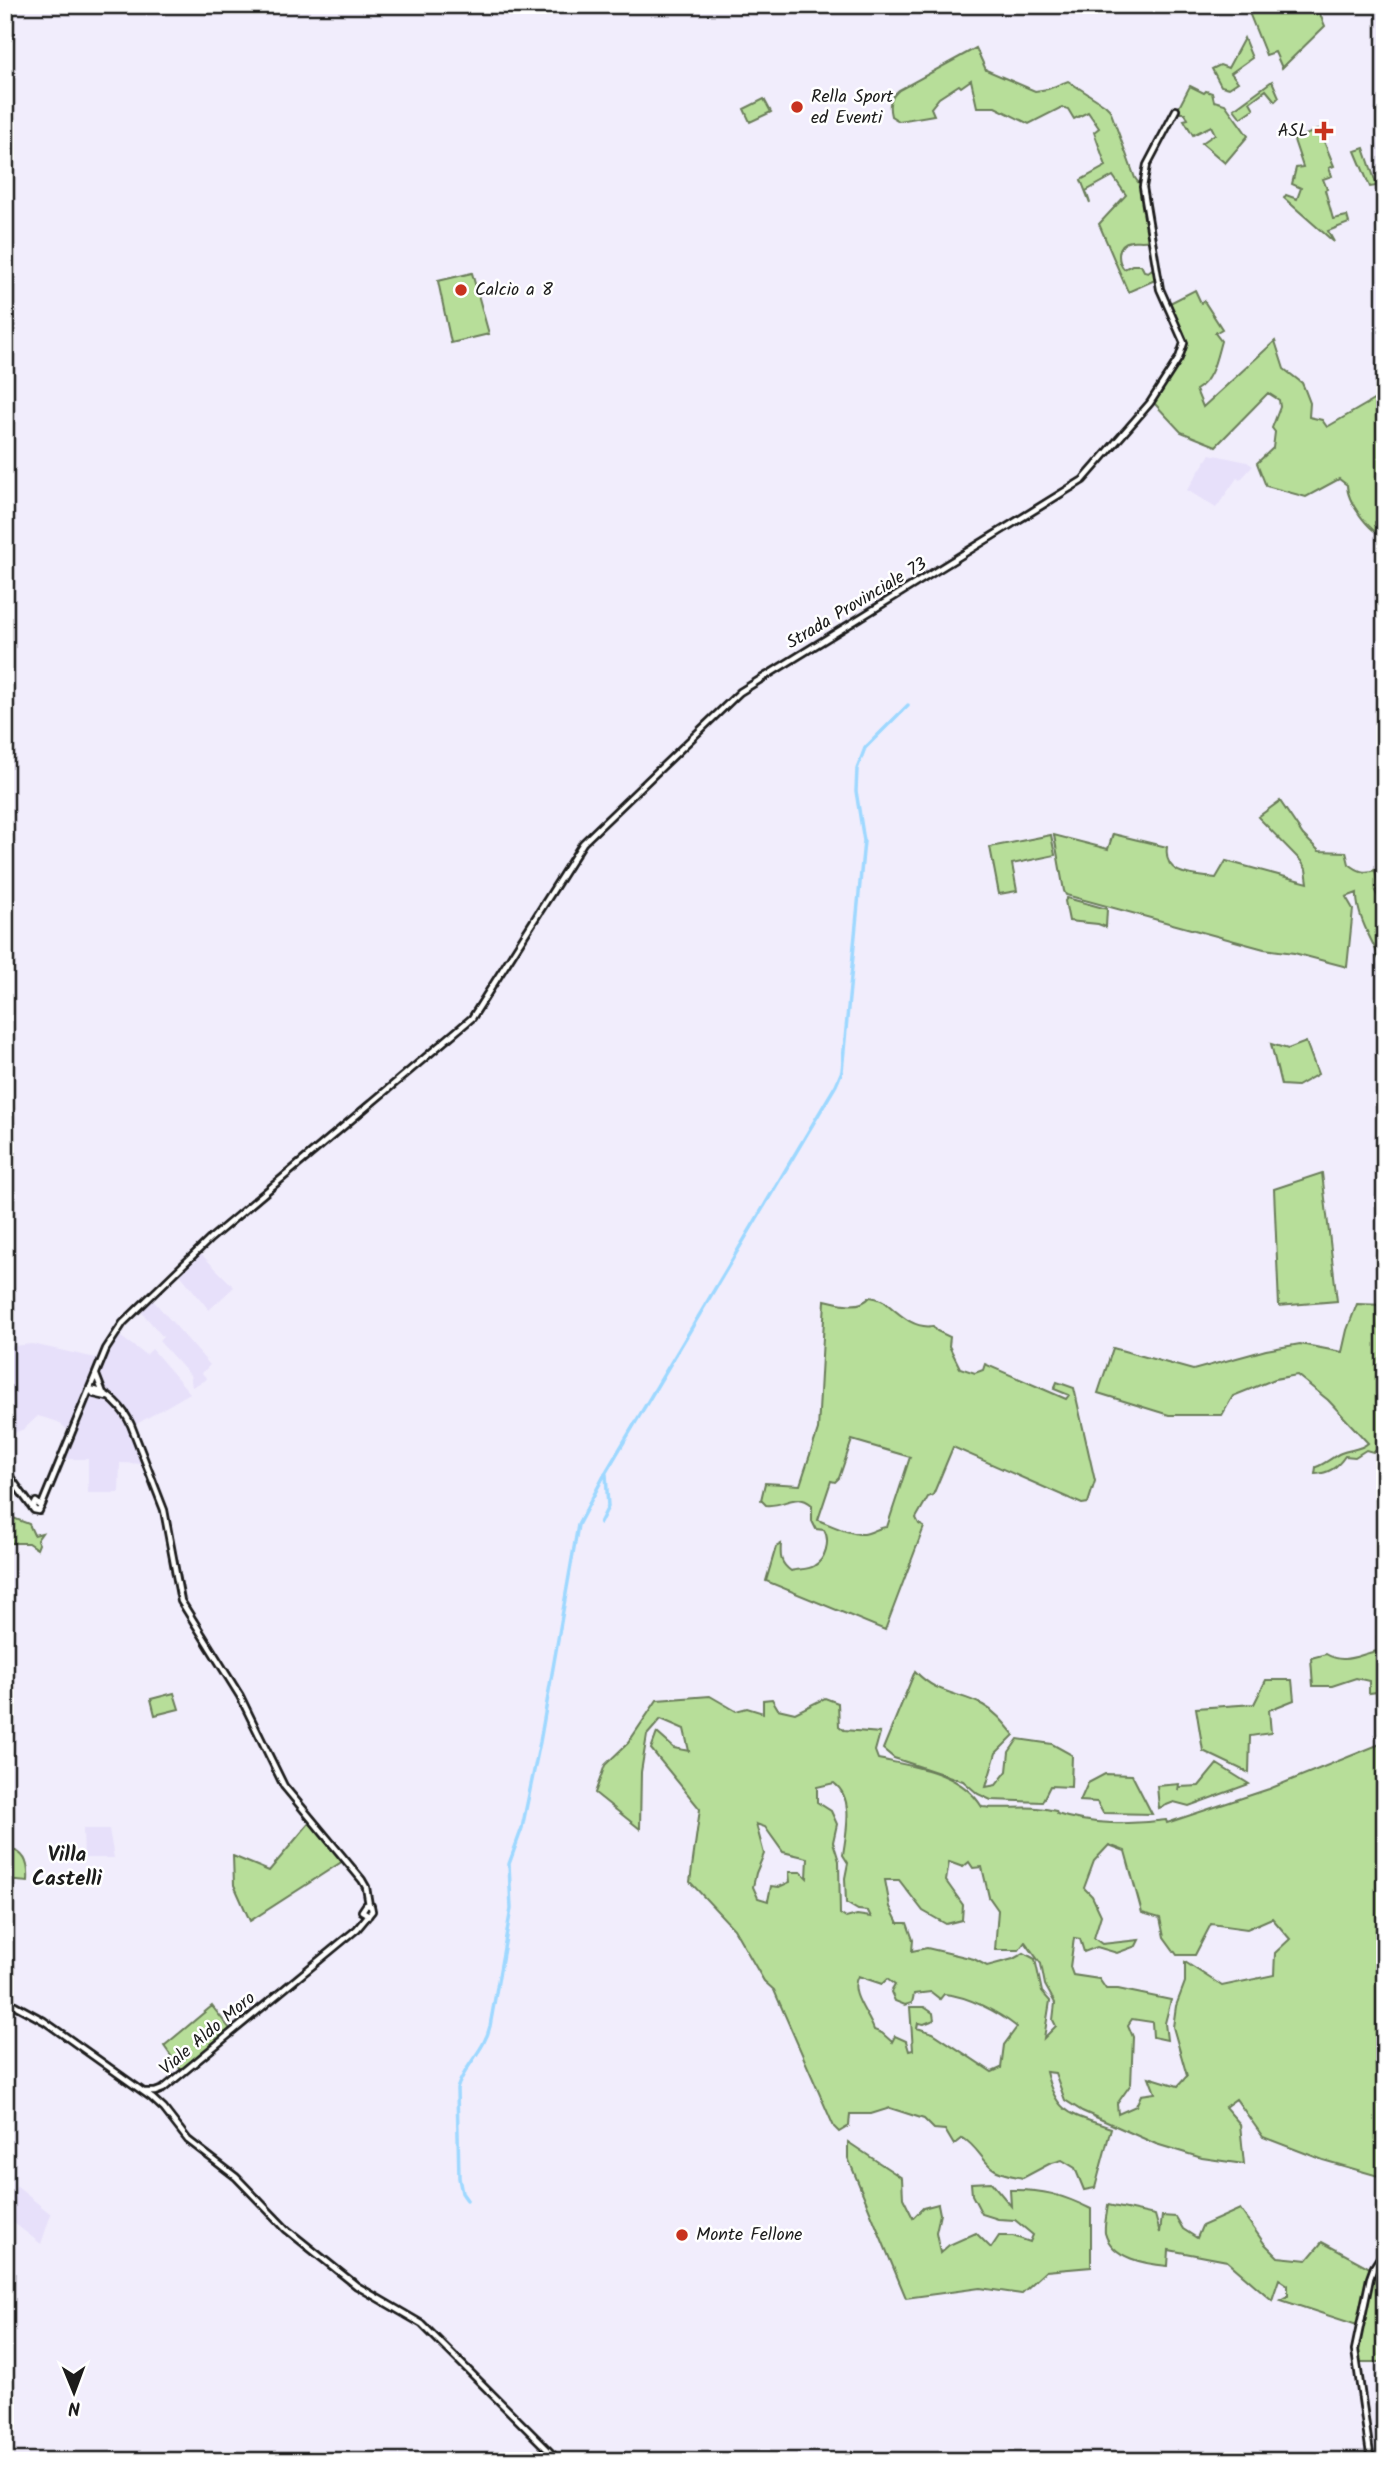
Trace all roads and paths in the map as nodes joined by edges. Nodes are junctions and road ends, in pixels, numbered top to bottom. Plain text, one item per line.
1 (1176, 110) dead end
2 (96, 1374) junction
3 (90, 1389) junction
4 (103, 1395) junction
5 (83, 1405) junction
6 (5, 1470) edge
7 (25, 1498) junction
8 (39, 1505) junction
9 (367, 1905) junction
10 (362, 1912) junction
11 (369, 1915) junction
12 (361, 1923) junction
13 (5, 1997) edge
14 (143, 2092) junction
15 (159, 2092) junction
16 (152, 2098) junction
17 (160, 2106) junction
18 (1385, 2250) edge
19 (559, 2461) edge
20 (1371, 2461) edge

1 - 2 main road, Strada Provinciale 73
2 - 3 main road
2 - 4 main road
3 - 4 main road
3 - 5 main road
4 - 5 main road
4 - 9 main road
5 - 8 main road
6 - 7 main road
7 - 8 main road
7 - 8 main road
9 - 10 main road
9 - 11 main road
10 - 11 main road
10 - 12 main road
11 - 12 main road, Viale Aldo Moro
12 - 15 main road, Viale Aldo Moro
13 - 14 main road
14 - 15 main road
14 - 16 main road
15 - 16 main road
15 - 17 main road, Viale Aldo Moro
16 - 17 main road
17 - 19 main road
18 - 20 main road

